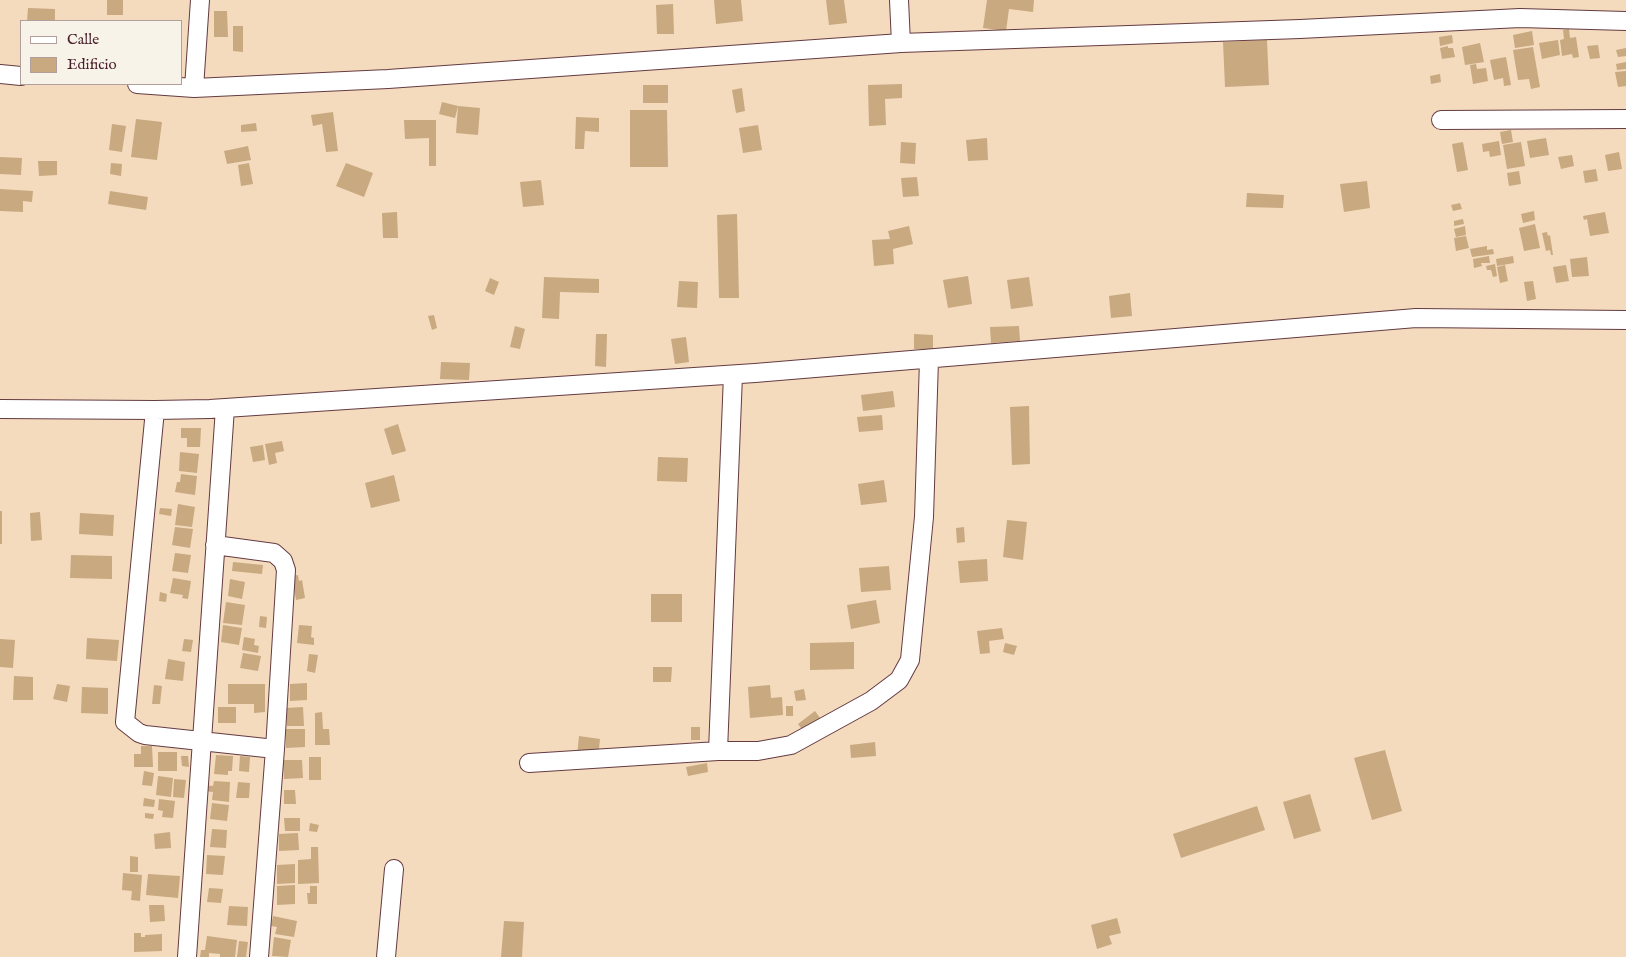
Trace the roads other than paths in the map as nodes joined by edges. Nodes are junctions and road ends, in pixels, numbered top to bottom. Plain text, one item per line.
1 (200, 0) edge
2 (898, 0) edge
3 (1626, 21) edge
4 (902, 44) junction
5 (0, 74) edge
6 (20, 76) edge
7 (151, 85) edge
8 (194, 88) junction
9 (1626, 119) edge
10 (1441, 120) dead end
11 (1626, 320) edge
12 (929, 360) junction
13 (733, 375) junction
14 (224, 408) junction
15 (0, 409) edge
16 (155, 410) junction
17 (215, 546) junction
18 (201, 741) junction
19 (275, 749) junction
20 (718, 751) junction
21 (530, 763) dead end
22 (394, 869) dead end
23 (187, 957) edge
24 (259, 957) edge
25 (386, 957) edge

1 - 8 street
2 - 4 street
3 - 4 street
4 - 8 street
5 - 6 street
7 - 8 street
9 - 10 street
11 - 12 street
12 - 13 street
12 - 20 street
13 - 14 street
13 - 20 street
14 - 16 street
14 - 17 street
15 - 16 street
16 - 18 street
17 - 18 street
17 - 19 street
18 - 19 street
18 - 23 street
19 - 24 street
20 - 21 street
22 - 25 street

